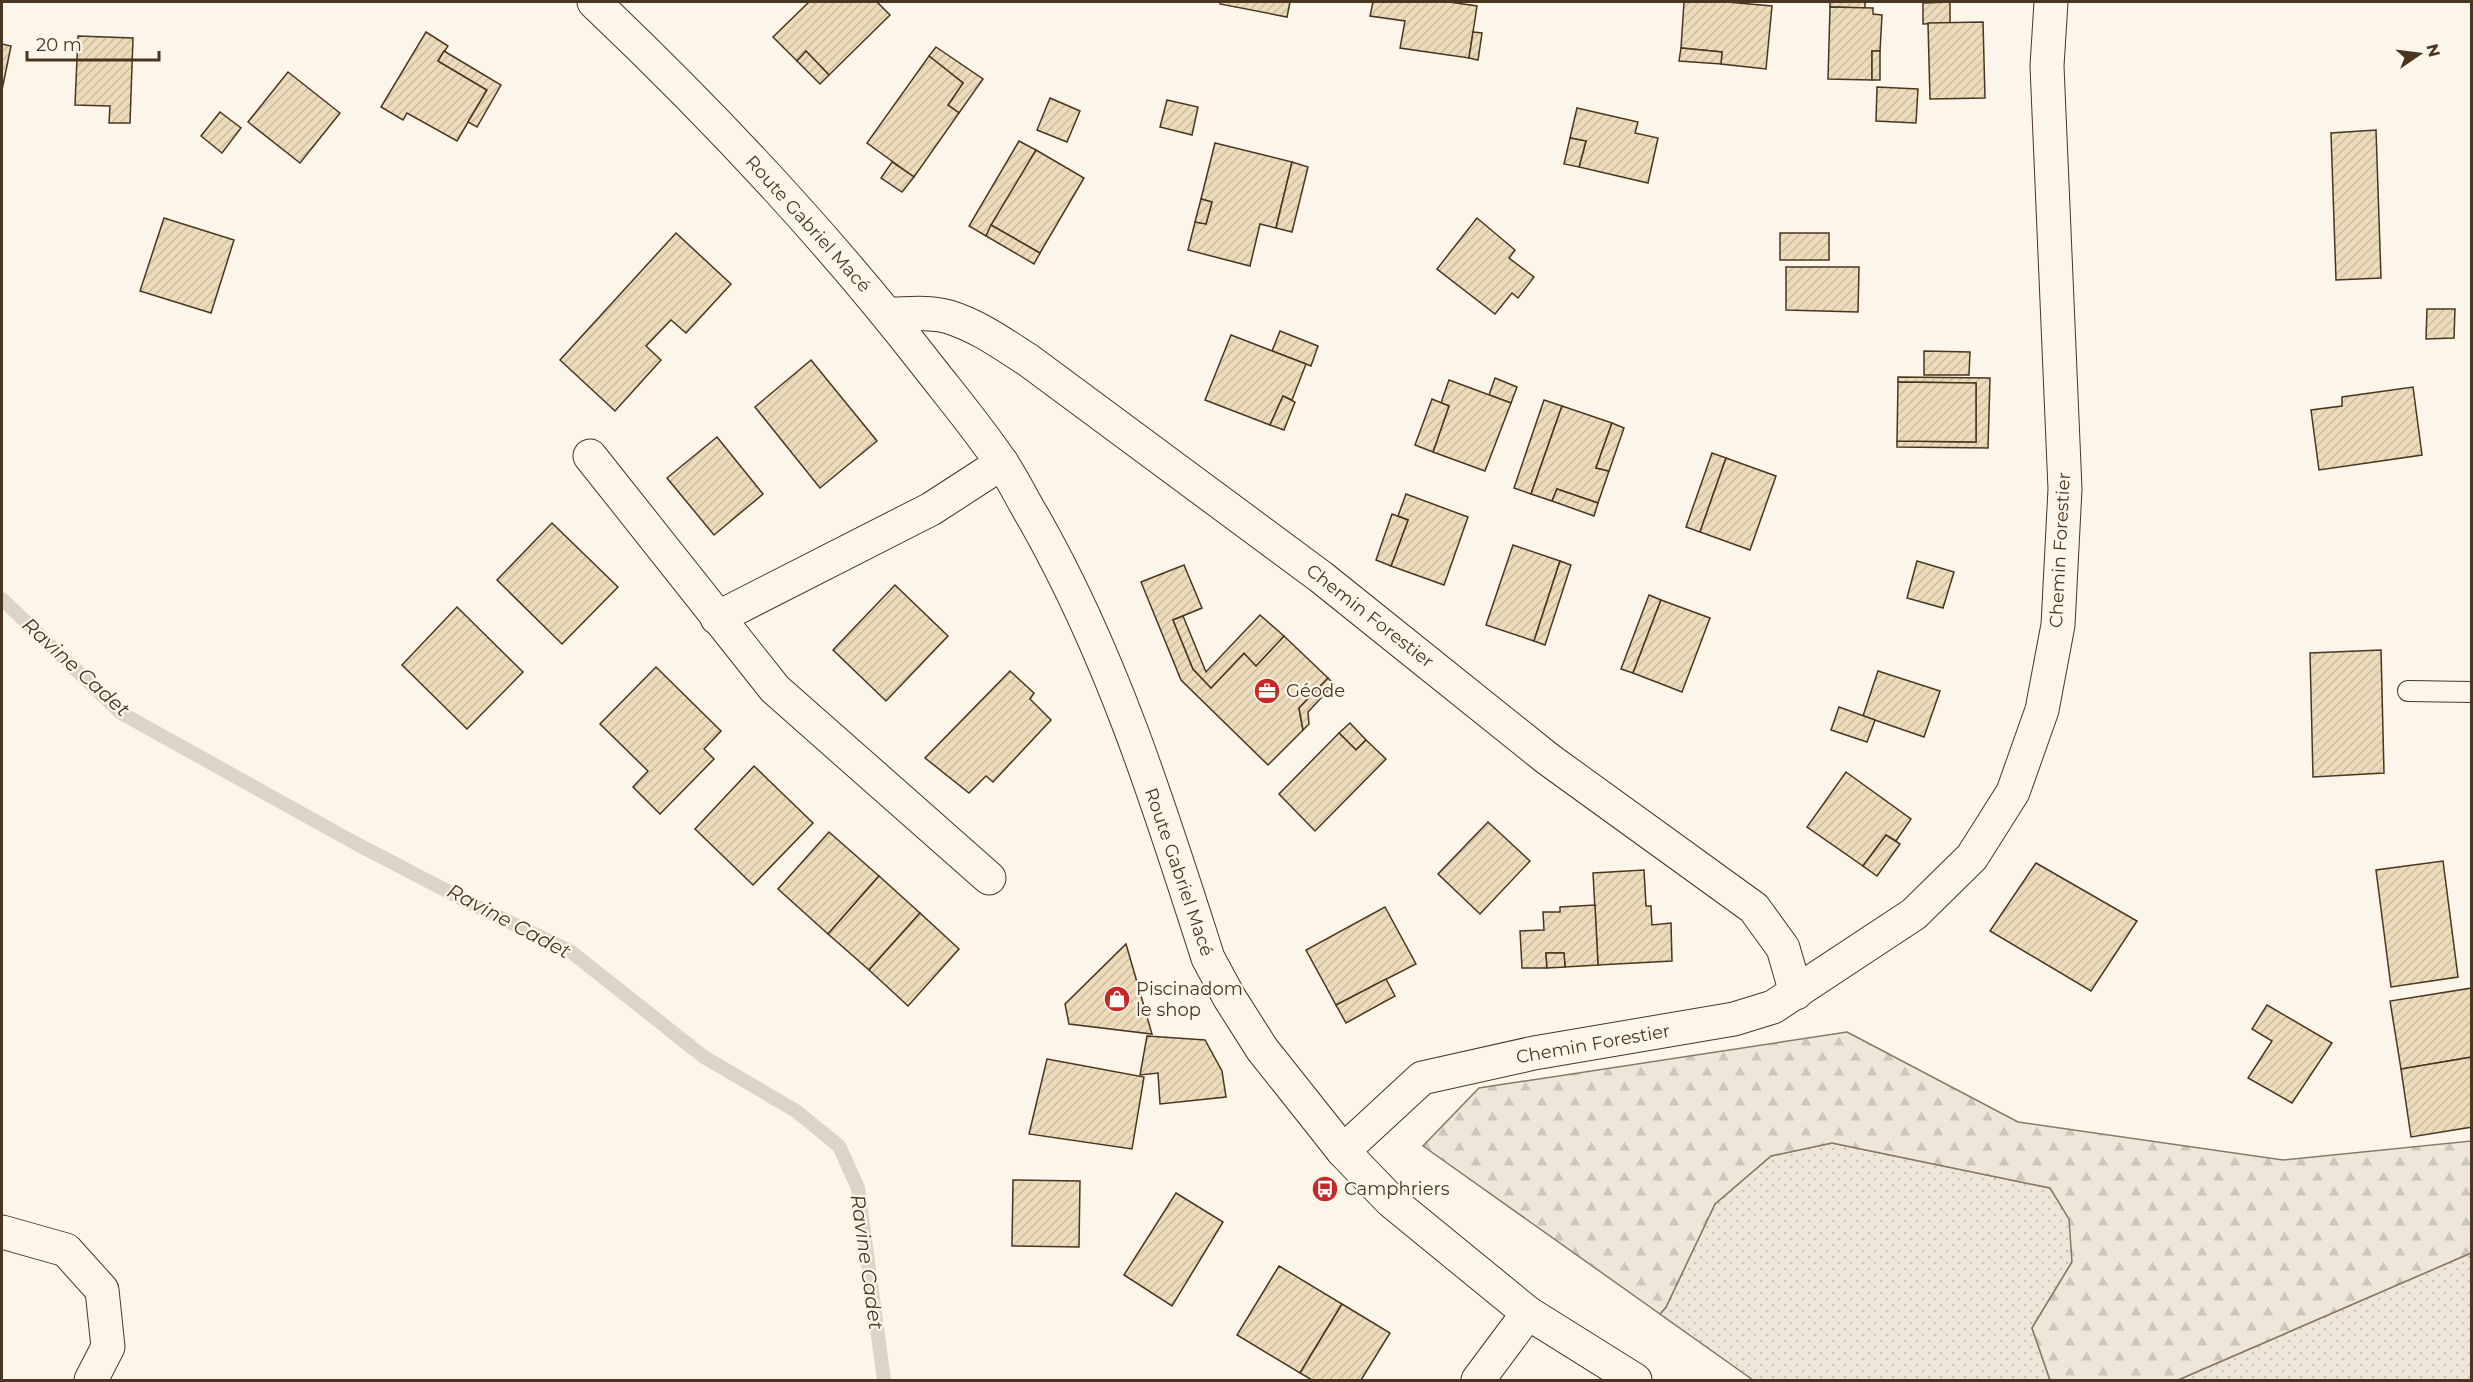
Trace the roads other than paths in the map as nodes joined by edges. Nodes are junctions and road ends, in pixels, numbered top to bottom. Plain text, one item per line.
1 (594, 2) edge
2 (2052, 2) edge
3 (888, 314) junction
4 (590, 456) dead end
5 (1002, 463) junction
6 (717, 618) junction
7 (2408, 691) dead end
8 (2472, 692) edge
9 (989, 878) dead end
10 (1796, 993) junction
11 (1343, 1151) junction
12 (2, 1232) edge
13 (1528, 1314) junction
14 (91, 1380) edge
15 (1478, 1380) edge
16 (1635, 1380) edge

1 - 3 street, Route Gabriel Macé
2 - 10 street, Chemin Forestier
3 - 5 street, Route Gabriel Macé
3 - 10 street, Chemin Forestier
4 - 6 street
5 - 6 street
5 - 11 street, Route Gabriel Macé
6 - 9 street
7 - 8 lane
10 - 11 street, Chemin Forestier
11 - 13 street, Route Gabriel Macé
12 - 14 street
13 - 15 street
13 - 16 street, Route Gabriel Macé

